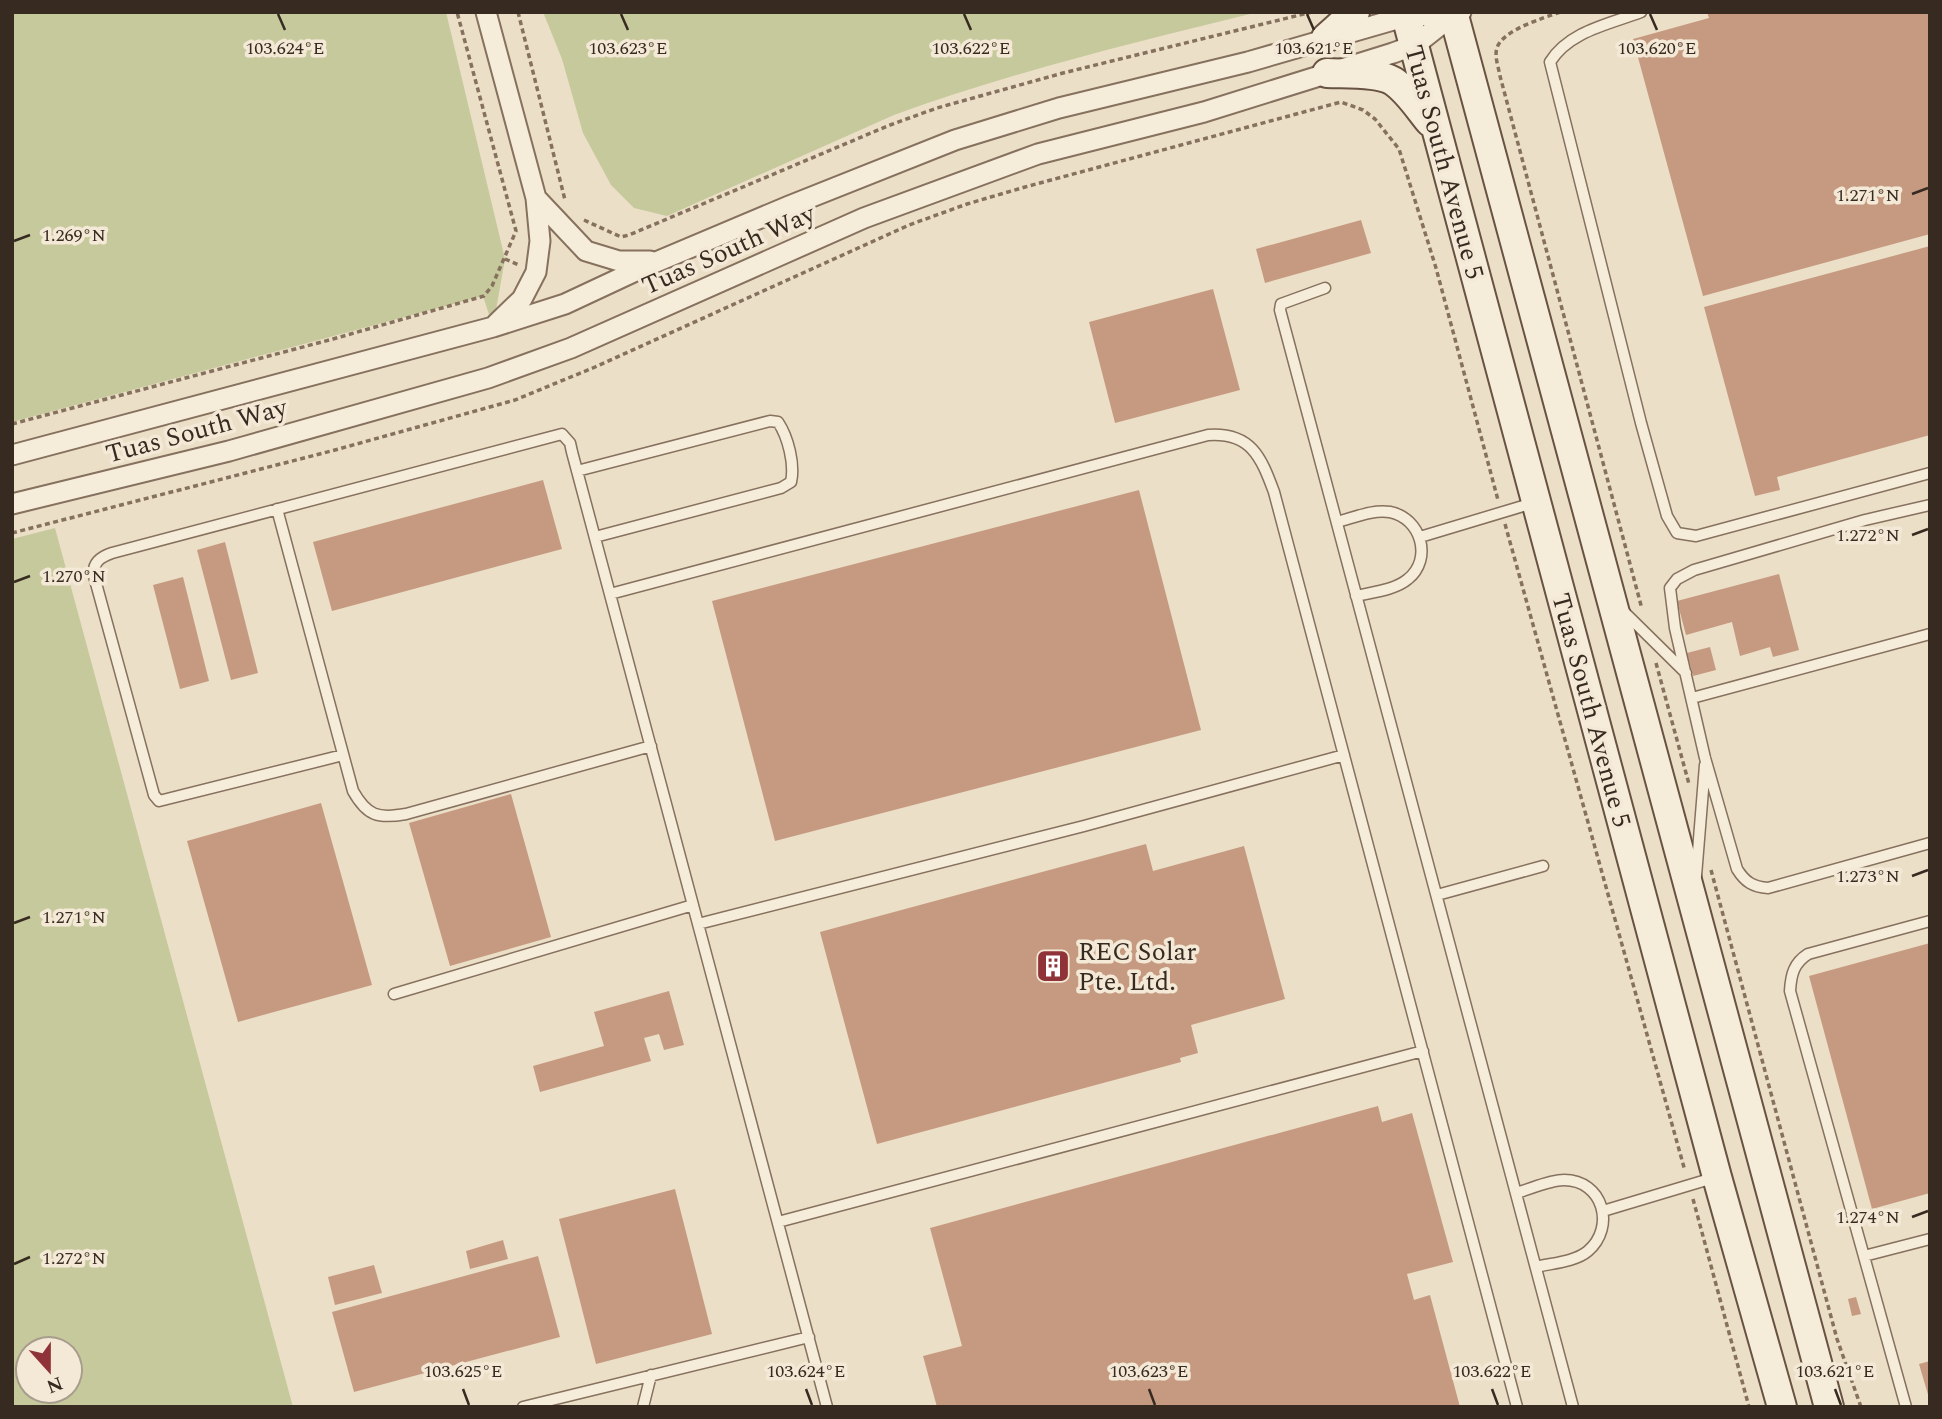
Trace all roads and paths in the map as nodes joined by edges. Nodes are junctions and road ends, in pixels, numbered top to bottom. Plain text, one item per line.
1 (457, 12) edge
2 (486, 12) edge
3 (518, 12) edge
4 (1312, 12) edge
5 (1354, 12) edge
6 (1560, 12) edge
7 (1641, 12) edge
8 (1456, 13) edge
9 (1406, 14) edge
10 (1326, 38) junction
11 (1415, 45) junction
12 (1327, 73) junction
13 (1437, 130) junction
14 (536, 198) junction
15 (566, 204) dead end
16 (580, 218) dead end
17 (660, 261) junction
18 (1325, 288) dead end
19 (493, 327) junction
20 (12, 424) edge
21 (12, 454) edge
22 (577, 471) junction
23 (1930, 472) edge
24 (1536, 502) junction
25 (12, 504) edge
26 (1930, 505) edge
27 (277, 509) junction
28 (1502, 512) junction
29 (1337, 522) junction
30 (12, 533) edge
31 (595, 537) junction
32 (1420, 537) junction
33 (610, 594) junction
34 (1356, 596) junction
35 (1609, 597) junction
36 (1930, 634) edge
37 (1649, 637) junction
38 (1687, 674) junction
39 (1692, 698) junction
40 (651, 746) junction
41 (343, 755) junction
42 (1343, 755) junction
43 (1705, 758) junction
44 (1689, 788) dead end
45 (1930, 843) edge
46 (1710, 865) dead end
47 (1543, 866) dead end
48 (1437, 895) junction
49 (693, 905) junction
50 (1693, 908) junction
51 (1930, 921) edge
52 (698, 924) junction
53 (394, 994) dead end
54 (1423, 1051) junction
55 (1717, 1177) junction
56 (1689, 1185) junction
57 (1517, 1193) junction
58 (1603, 1211) junction
59 (778, 1222) junction
60 (1930, 1239) edge
61 (1864, 1256) junction
62 (1536, 1267) junction
63 (808, 1337) junction
64 (651, 1375) junction
65 (523, 1407) edge
66 (643, 1407) edge
67 (827, 1407) edge
68 (1517, 1407) edge
69 (1573, 1407) edge
70 (1749, 1407) edge
71 (1782, 1407) edge
72 (1829, 1407) edge
73 (1861, 1407) edge
74 (1906, 1407) edge

1 - 20 path
2 - 14 street
3 - 15 path
4 - 16 path
5 - 10 street
6 - 37 path
7 - 23 lane
8 - 9 street, Tuas South Way
8 - 11 street, Tuas South Way
8 - 35 street, Tuas South Avenue 5
9 - 10 street, Tuas South Way
9 - 11 street, Tuas South Avenue 5
10 - 17 street, Tuas South Way
11 - 12 street, Tuas South Way
11 - 13 street, Tuas South Avenue 5
12 - 13 street
12 - 25 street, Tuas South Way
13 - 24 street, Tuas South Avenue 5
14 - 17 street
14 - 19 street
17 - 19 street, Tuas South Way
18 - 29 lane
19 - 21 street, Tuas South Way
22 - 27 lane
22 - 31 lane
22 - 31 lane
24 - 28 lane
24 - 55 street, Tuas South Avenue 5
26 - 38 lane
27 - 41 lane
27 - 41 lane
28 - 30 path
28 - 32 lane
28 - 56 path
29 - 32 lane
29 - 34 lane
31 - 33 lane
32 - 34 lane
33 - 40 lane
33 - 42 lane
34 - 48 lane
35 - 37 lane
35 - 50 street, Tuas South Avenue 5
36 - 39 lane
37 - 38 lane
37 - 44 path
38 - 39 lane
39 - 43 lane
40 - 41 lane
40 - 49 lane
42 - 52 lane
42 - 54 lane
43 - 45 lane
43 - 50 lane
46 - 73 path
47 - 48 lane
48 - 57 lane
49 - 52 lane
49 - 53 lane
50 - 72 street, Tuas South Avenue 5
51 - 61 lane
52 - 59 lane
54 - 59 lane
54 - 68 lane
55 - 56 lane
55 - 71 street, Tuas South Avenue 5
56 - 58 lane
56 - 70 path
57 - 58 lane
57 - 62 lane
58 - 62 lane
59 - 63 lane
60 - 61 lane
61 - 74 lane
62 - 69 lane
63 - 64 lane
63 - 67 lane
64 - 65 lane
64 - 66 lane

